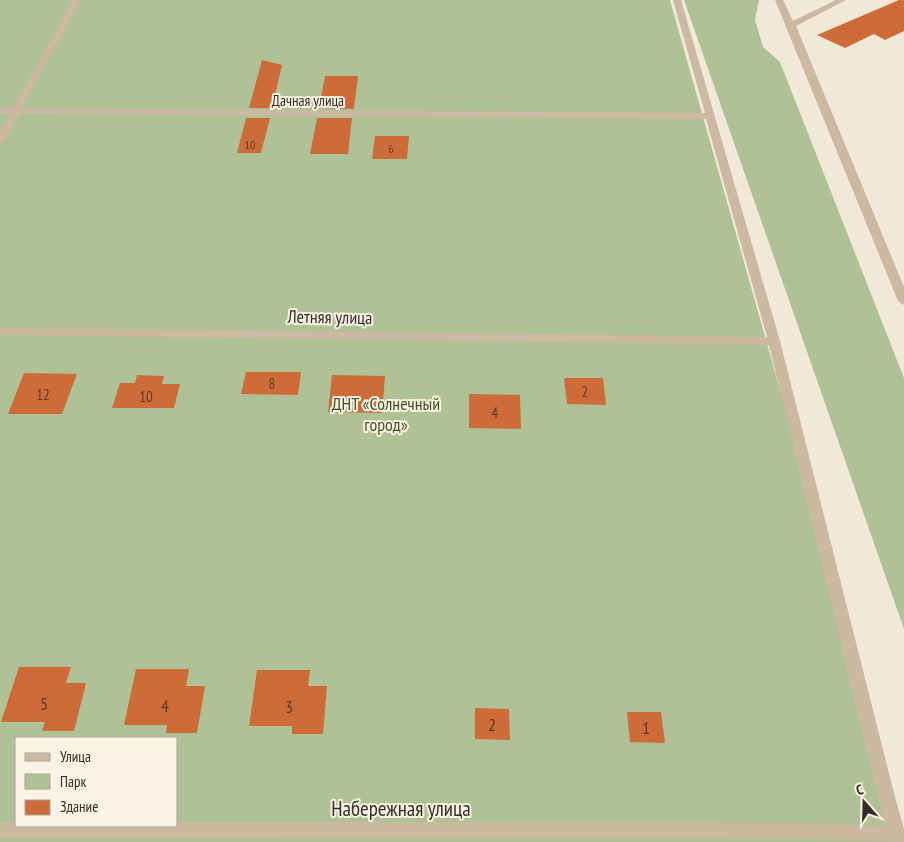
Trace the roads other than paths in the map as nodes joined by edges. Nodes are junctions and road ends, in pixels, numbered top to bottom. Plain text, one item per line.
1 (77, 0) edge
2 (677, 0) edge
3 (779, 0) edge
4 (842, 0) edge
5 (791, 25) junction
6 (0, 111) edge
7 (17, 111) junction
8 (711, 116) junction
9 (0, 141) edge
10 (904, 301) edge
11 (0, 331) edge
12 (774, 341) junction
13 (0, 830) edge
14 (898, 838) edge

1 - 7 street
2 - 8 street
3 - 5 street
4 - 5 street
5 - 10 street
6 - 7 street, Дачная улица
7 - 8 street, Дачная улица
7 - 9 street
8 - 12 street
11 - 12 street, Летняя улица
12 - 14 street
13 - 14 street, Набережная улица

